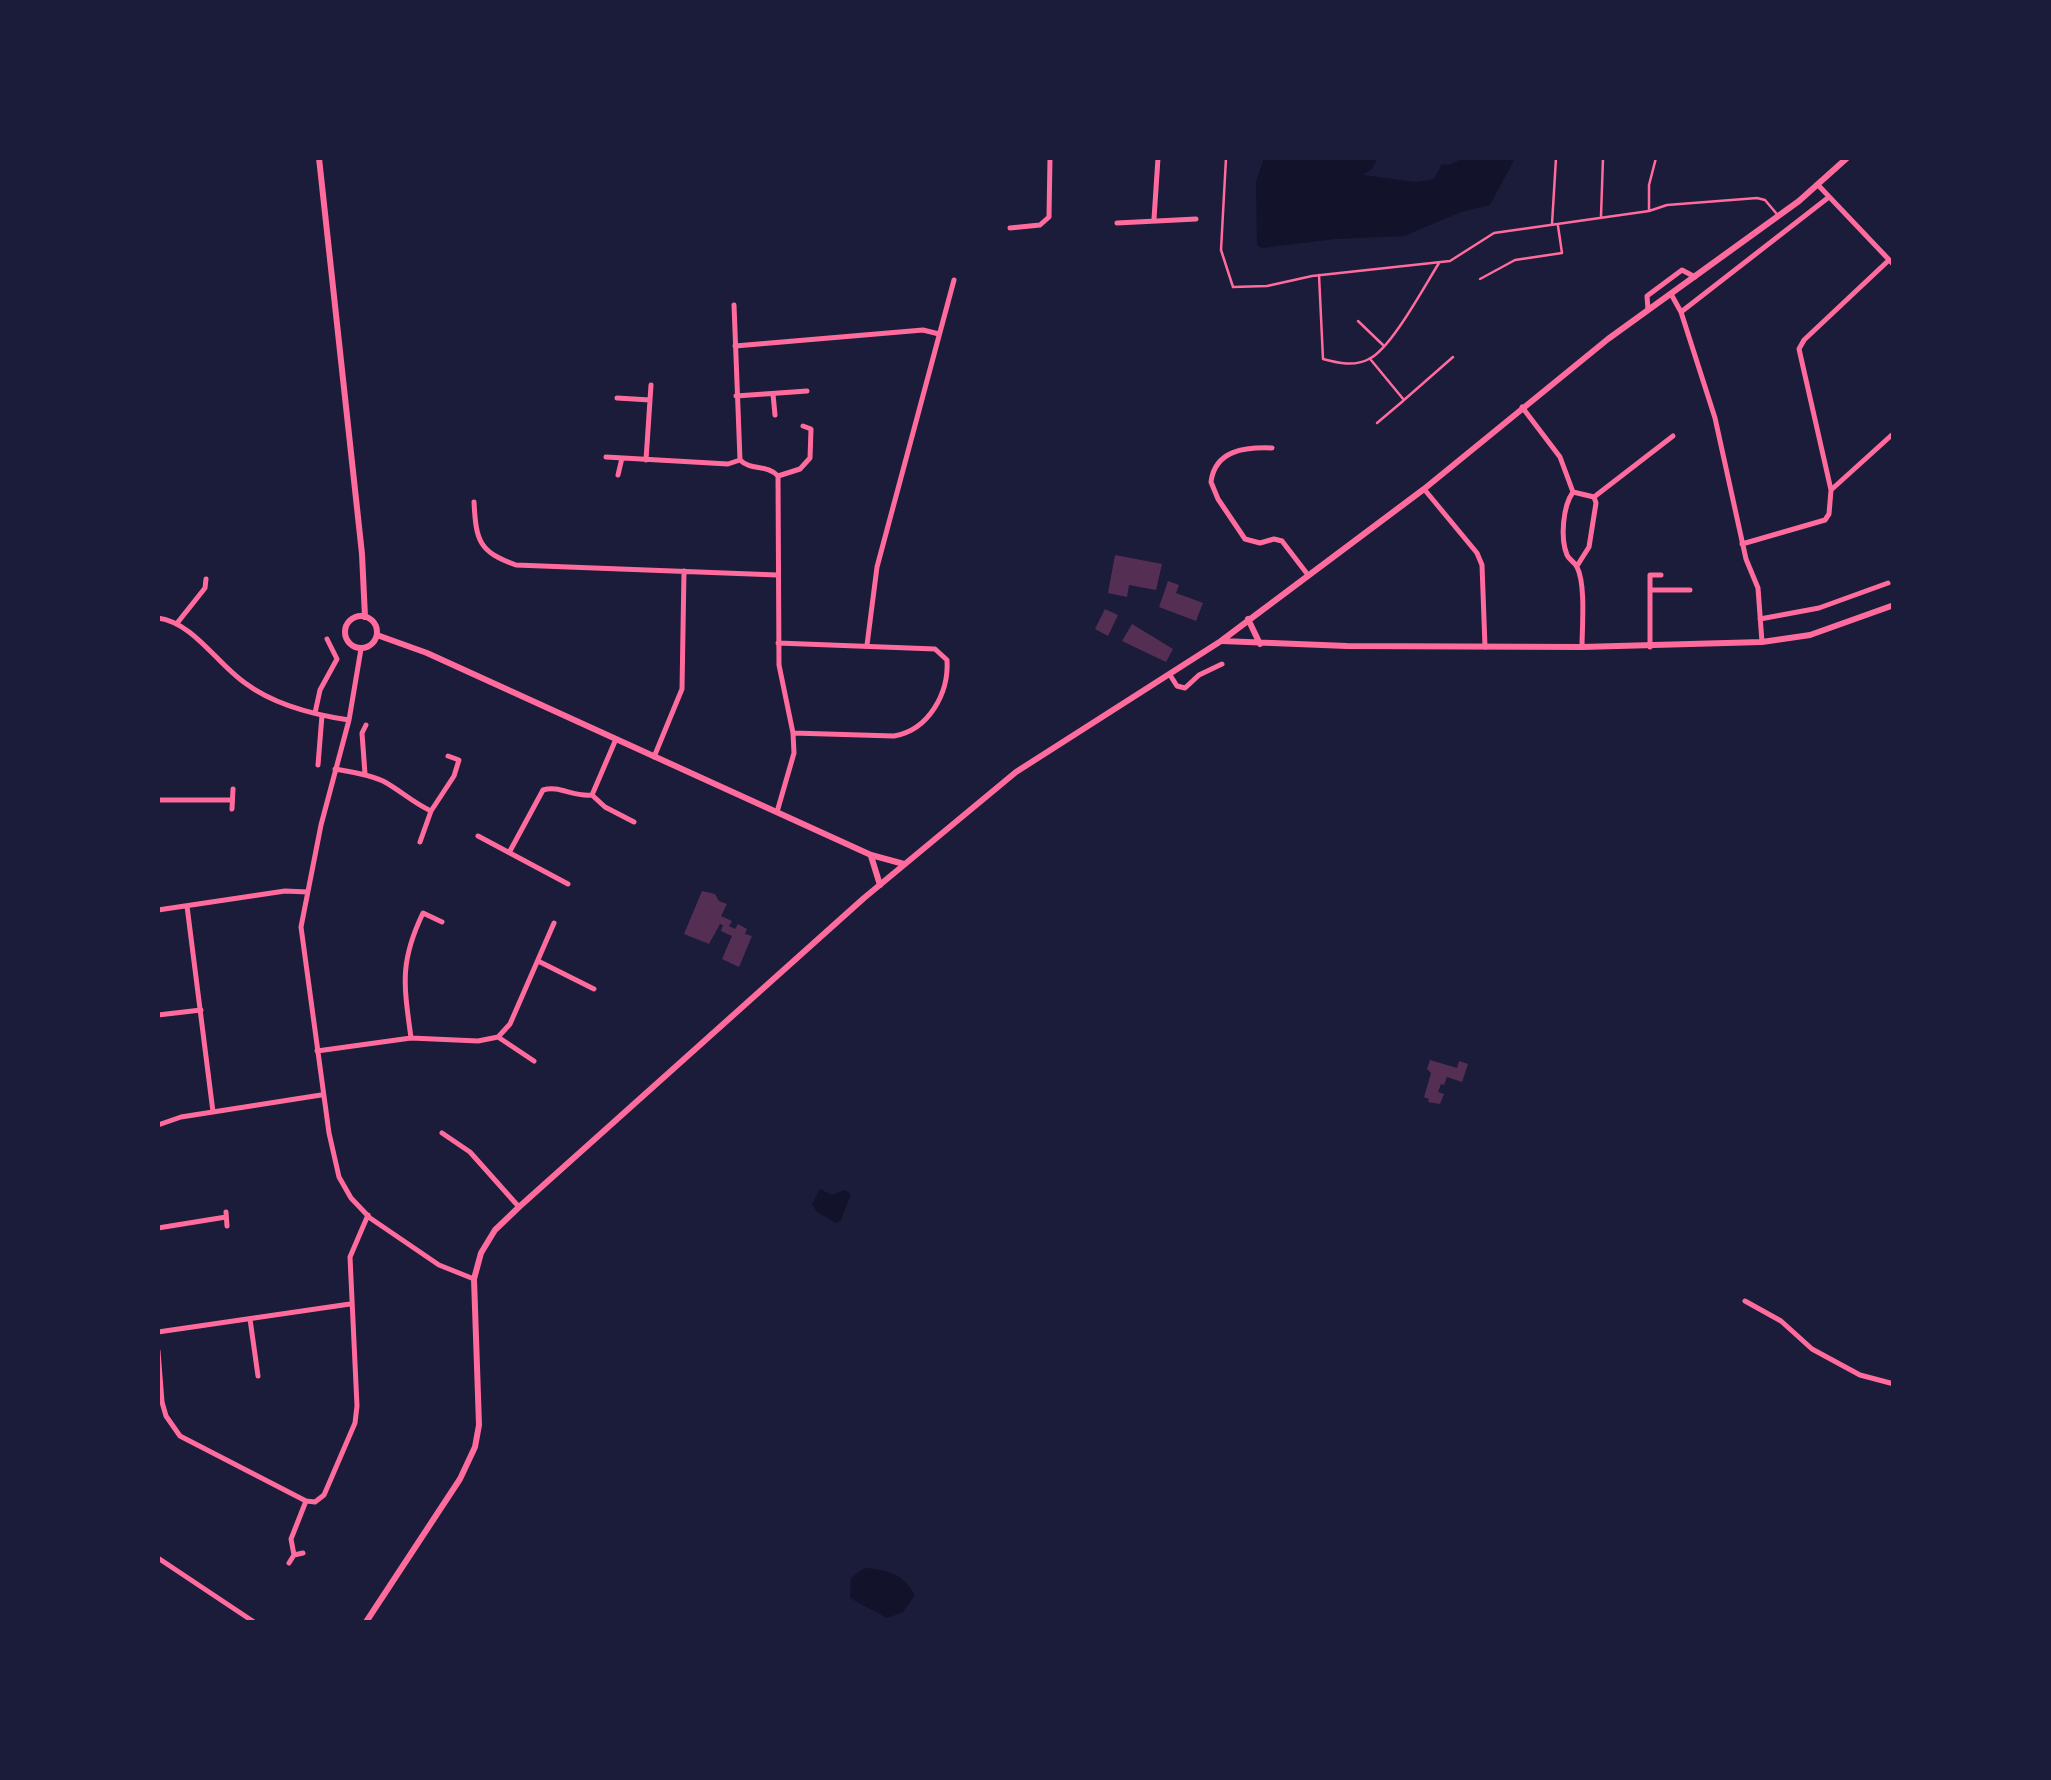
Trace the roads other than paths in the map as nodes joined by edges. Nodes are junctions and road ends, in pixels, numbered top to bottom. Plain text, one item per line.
1 (319, 158) edge
2 (1050, 158) edge
3 (1158, 158) edge
4 (1226, 158) edge
5 (1556, 158) edge
6 (1603, 158) edge
7 (1656, 158) edge
8 (1847, 158) edge
9 (1818, 185) junction
10 (1828, 197) junction
11 (1649, 211) junction
12 (1779, 216) junction
13 (1601, 218) junction
14 (1196, 219) dead end
15 (1154, 221) junction
16 (1117, 222) dead end
17 (1555, 225) junction
18 (1010, 228) dead end
19 (1440, 262) junction
20 (1891, 262) edge
21 (1319, 275) junction
22 (1695, 277) junction
23 (954, 280) dead end
24 (1480, 280) dead end
25 (1671, 294) junction
26 (734, 304) dead end
27 (1648, 310) junction
28 (1682, 312) junction
29 (1358, 321) dead end
30 (939, 334) junction
31 (736, 346) junction
32 (1384, 346) junction
33 (1453, 357) dead end
34 (1370, 359) junction
35 (650, 385) dead end
36 (807, 391) dead end
37 (773, 394) junction
38 (736, 396) junction
39 (616, 398) dead end
40 (650, 400) junction
41 (1404, 400) junction
42 (1522, 408) junction
43 (775, 415) dead end
44 (1377, 424) dead end
45 (803, 426) dead end
46 (1894, 433) edge
47 (1673, 436) dead end
48 (1272, 448) dead end
49 (606, 458) dead end
50 (622, 458) junction
51 (646, 460) junction
52 (740, 460) junction
53 (618, 475) dead end
54 (778, 476) junction
55 (1424, 489) junction
56 (1831, 490) junction
57 (1573, 492) junction
58 (1594, 497) junction
59 (474, 502) dead end
60 (1742, 544) junction
61 (1577, 566) junction
62 (684, 571) junction
63 (778, 574) junction
64 (1308, 574) junction
65 (1662, 575) dead end
66 (206, 579) dead end
67 (1888, 583) dead end
68 (1650, 590) junction
69 (1690, 590) dead end
70 (1894, 606) edge
71 (366, 617) junction
72 (158, 618) edge
73 (1248, 619) junction
74 (1760, 619) junction
75 (178, 622) junction
76 (376, 635) junction
77 (1221, 640) junction
78 (1762, 642) junction
79 (778, 643) junction
80 (327, 644) dead end
81 (1260, 644) junction
82 (867, 645) junction
83 (1650, 646) junction
84 (1485, 647) junction
85 (1582, 647) junction
86 (361, 648) junction
87 (1222, 664) dead end
88 (1170, 675) junction
89 (318, 714) junction
90 (349, 720) junction
91 (366, 724) dead end
92 (793, 733) junction
93 (616, 739) junction
94 (448, 756) dead end
95 (654, 757) junction
96 (468, 758) dead end
97 (459, 760) junction
98 (318, 765) dead end
99 (336, 769) junction
100 (365, 774) junction
101 (233, 789) dead end
102 (592, 795) junction
103 (158, 800) edge
104 (232, 800) junction
105 (232, 809) dead end
106 (431, 812) junction
107 (778, 812) junction
108 (634, 822) dead end
109 (478, 836) dead end
110 (420, 842) dead end
111 (510, 851) junction
112 (871, 855) junction
113 (901, 867) junction
114 (568, 884) dead end
115 (880, 885) junction
116 (308, 892) junction
117 (187, 906) junction
118 (414, 909) dead end
119 (158, 910) edge
120 (422, 913) junction
121 (442, 922) dead end
122 (554, 923) dead end
123 (538, 961) junction
124 (594, 989) dead end
125 (201, 1010) junction
126 (158, 1016) edge
127 (498, 1037) junction
128 (411, 1038) junction
129 (317, 1051) junction
130 (534, 1061) dead end
131 (322, 1094) junction
132 (213, 1112) junction
133 (158, 1124) edge
134 (442, 1133) dead end
135 (519, 1207) junction
136 (368, 1216) junction
137 (228, 1226) dead end
138 (158, 1228) edge
139 (474, 1279) junction
140 (1745, 1301) dead end
141 (350, 1304) junction
142 (250, 1319) junction
143 (158, 1332) edge
144 (158, 1351) edge
145 (258, 1376) dead end
146 (1894, 1384) edge
147 (306, 1501) junction
148 (304, 1553) dead end
149 (294, 1555) junction
150 (158, 1558) edge
151 (289, 1564) dead end
152 (254, 1622) edge
153 (366, 1622) edge

1 - 71 main road
2 - 18 street
3 - 15 street
4 - 21 lane
5 - 17 lane
6 - 13 lane
7 - 11 lane
8 - 9 main road
9 - 10 street
9 - 12 main road
10 - 20 street
10 - 28 street
11 - 12 lane
11 - 13 lane
12 - 22 main road
13 - 17 lane
14 - 15 street
15 - 16 street
17 - 19 lane
17 - 24 lane
19 - 21 lane
19 - 32 lane
20 - 56 street
21 - 34 lane
22 - 25 main road
22 - 27 street
23 - 30 street
25 - 27 main road
25 - 28 street
26 - 31 street
27 - 42 main road
28 - 60 street
29 - 32 lane
30 - 31 street
30 - 82 street
31 - 38 street
32 - 34 lane
33 - 41 lane
34 - 41 lane
35 - 40 street
36 - 37 street
37 - 38 street
37 - 43 street
38 - 52 street
39 - 40 street
40 - 51 street
41 - 44 lane
42 - 55 main road
42 - 57 street
45 - 54 street
46 - 56 street
47 - 58 street
48 - 64 street
49 - 50 street
50 - 51 street
50 - 53 street
51 - 52 street
52 - 54 street
54 - 63 street
55 - 64 main road
55 - 84 street
56 - 60 street
57 - 58 street
57 - 61 street
58 - 61 street
59 - 62 street
60 - 74 street
61 - 85 street
62 - 63 street
62 - 95 street
63 - 79 street
64 - 73 main road
65 - 68 street
66 - 75 street
67 - 74 street
68 - 69 street
68 - 83 street
70 - 78 main road
71 - 76 main road
71 - 86 main road
72 - 75 street
73 - 77 main road
73 - 81 main road
74 - 78 street
75 - 89 street
76 - 86 main road
76 - 93 main road
77 - 81 main road
77 - 88 main road
78 - 83 main road
79 - 82 street
79 - 92 street
80 - 89 street
81 - 84 main road
82 - 92 street
83 - 85 main road
84 - 85 main road
86 - 90 street
87 - 88 street
88 - 113 main road
89 - 90 street
89 - 98 street
90 - 99 street
91 - 100 street
92 - 107 street
93 - 95 main road
93 - 102 street
94 - 97 street
95 - 107 main road
96 - 97 street
97 - 106 street
99 - 100 street
99 - 116 street
100 - 106 street
101 - 104 street
102 - 108 street
102 - 111 street
103 - 104 street
104 - 105 street
106 - 110 street
107 - 112 main road
109 - 111 street
111 - 114 street
112 - 113 main road
112 - 115 main road
113 - 115 main road
115 - 135 main road
116 - 117 street
116 - 129 street
117 - 119 street
117 - 125 street
118 - 120 street
120 - 121 street
120 - 128 street
122 - 123 street
123 - 124 street
123 - 127 street
125 - 126 street
125 - 132 street
127 - 128 street
127 - 130 street
128 - 129 street
129 - 131 street
131 - 132 street
131 - 136 street
132 - 133 street
134 - 135 street
135 - 139 main road
136 - 139 street
136 - 141 street
137 - 138 street
139 - 153 main road
140 - 146 street
141 - 142 street
141 - 147 street
142 - 143 street
142 - 145 street
144 - 147 street
147 - 149 street
148 - 149 street
149 - 151 street
150 - 152 street

